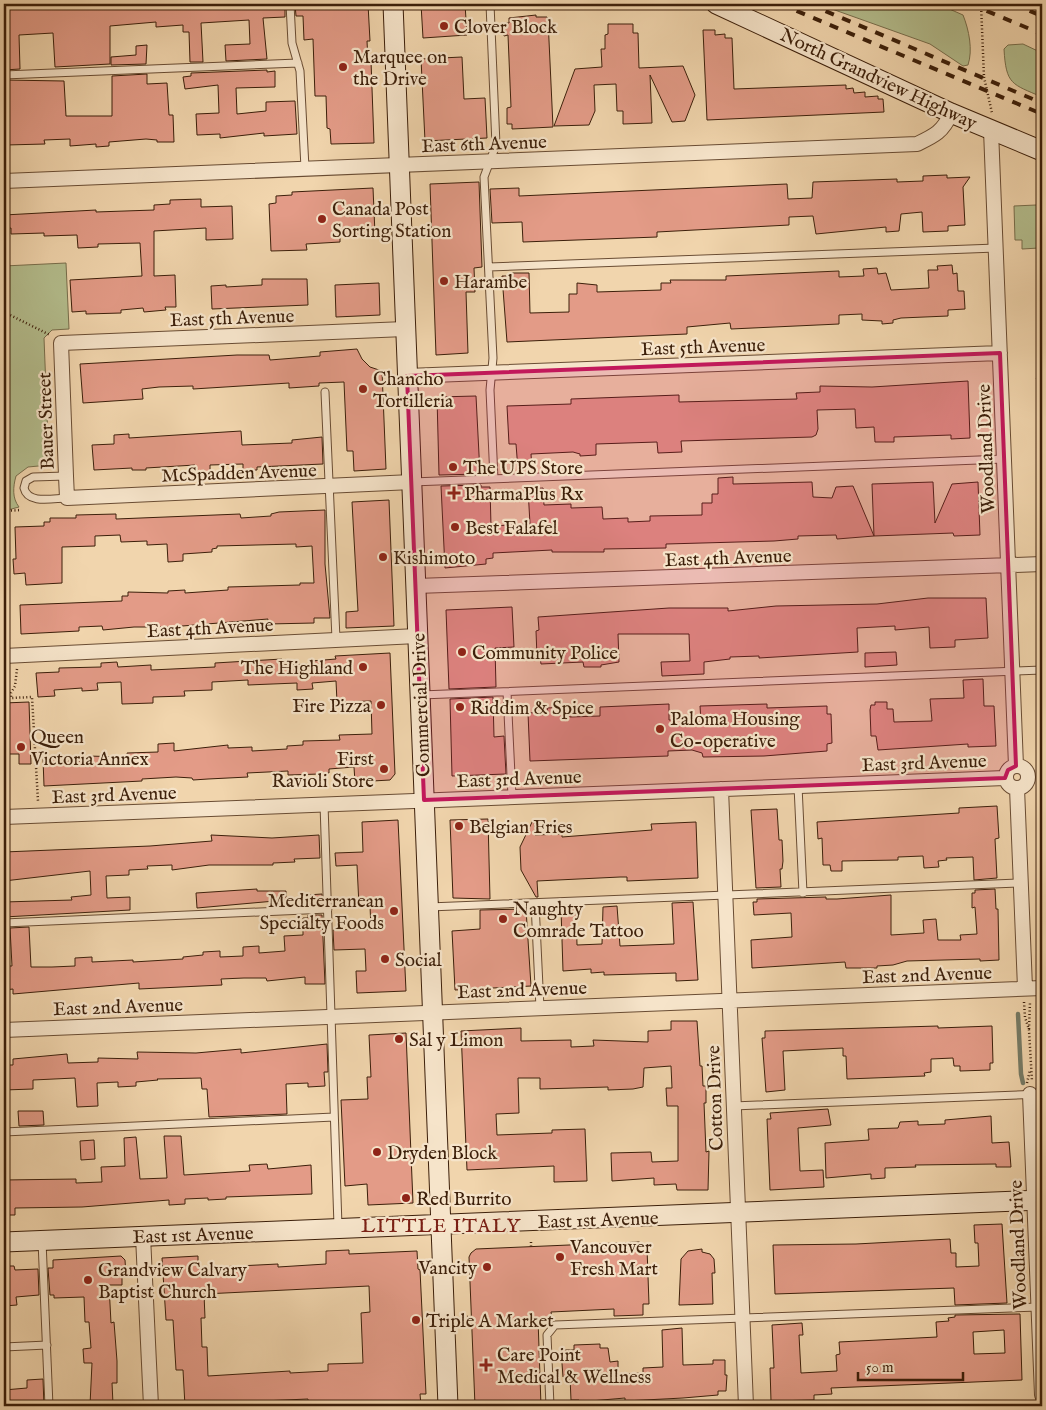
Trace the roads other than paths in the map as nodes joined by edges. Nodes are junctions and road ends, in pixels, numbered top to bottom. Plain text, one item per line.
1 (290, 4) edge
2 (393, 4) edge
3 (490, 4) edge
4 (716, 4) edge
5 (298, 63) junction
6 (4, 75) edge
7 (950, 113) junction
8 (991, 130) junction
9 (1042, 151) edge
10 (490, 161) junction
11 (399, 164) junction
12 (305, 168) junction
13 (4, 181) edge
14 (996, 248) junction
15 (489, 267) junction
16 (405, 329) junction
17 (56, 339) joint
18 (1000, 353) junction
19 (492, 373) junction
20 (407, 376) junction
21 (324, 392) dead end
22 (1004, 459) junction
23 (66, 476) junction
24 (494, 479) junction
25 (412, 482) junction
26 (329, 487) junction
27 (67, 498) junction
28 (1042, 564) edge
29 (1008, 565) junction
30 (416, 586) junction
31 (417, 636) junction
32 (336, 639) junction
33 (4, 650) edge
34 (1042, 670) edge
35 (1012, 671) junction
36 (507, 692) junction
37 (420, 696) junction
38 (1016, 766) junction
39 (1035, 777) edge
40 (1006, 778) junction
41 (798, 785) junction
42 (1017, 788) junction
43 (721, 789) junction
44 (512, 796) junction
45 (424, 800) junction
46 (324, 804) junction
47 (4, 817) edge
48 (1020, 883) junction
49 (803, 893) junction
50 (724, 896) junction
51 (535, 903) junction
52 (429, 907) junction
53 (328, 909) junction
54 (4, 922) edge
55 (1025, 988) junction
56 (1042, 988) edge
57 (729, 1001) junction
58 (540, 1008) junction
59 (432, 1011) junction
60 (332, 1016) junction
61 (4, 1030) edge
62 (1036, 1094) edge
63 (733, 1106) junction
64 (334, 1117) junction
65 (4, 1132) edge
66 (1038, 1200) edge
67 (737, 1213) junction
68 (441, 1225) junction
69 (339, 1229) junction
70 (143, 1236) junction
71 (42, 1240) junction
72 (4, 1242) edge
73 (1040, 1307) edge
74 (742, 1318) junction
75 (47, 1345) junction
76 (4, 1347) edge
77 (1042, 1395) edge
78 (1042, 1402) edge
79 (49, 1406) edge
80 (151, 1406) edge
81 (448, 1406) edge
82 (550, 1406) edge
83 (746, 1406) edge
84 (1034, 1406) edge

1 - 5 lane
2 - 11 street, Commercial Drive
3 - 10 lane
4 - 7 street, North Grandview Highway
5 - 6 lane
5 - 12 lane
7 - 8 street, North Grandview Highway
7 - 10 street, East 6th Avenue
8 - 9 street, North Grandview Highway
8 - 14 street, Woodland Drive
10 - 11 street, East 6th Avenue
10 - 15 lane
11 - 12 street, East 6th Avenue
11 - 16 street, Commercial Drive
12 - 13 street, East 6th Avenue
14 - 15 lane
14 - 18 street, Woodland Drive
15 - 19 lane
16 - 17 street, East 5th Avenue
16 - 20 street, Commercial Drive
17 - 23 street, Bauer Street
18 - 19 street, East 5th Avenue
18 - 22 street, Woodland Drive
19 - 20 street, East 5th Avenue
19 - 24 lane
20 - 25 street, Commercial Drive
21 - 26 lane
22 - 24 lane
22 - 29 street, Woodland Drive
23 - 27 street, Bauer Street
23 - 27 lane
24 - 25 lane
25 - 26 street, McSpadden Avenue
25 - 30 street, Commercial Drive
26 - 27 street, McSpadden Avenue
26 - 32 lane
28 - 29 street, East 4th Avenue
29 - 30 street, East 4th Avenue
29 - 35 street, Woodland Drive
30 - 31 street, Commercial Drive
31 - 32 street, East 4th Avenue
31 - 37 street, Commercial Drive
32 - 33 street, East 4th Avenue
34 - 35 lane
35 - 36 lane
35 - 38 street, Woodland Drive
36 - 37 lane
36 - 44 lane
37 - 45 street, Commercial Drive
38 - 39 street
38 - 40 street
39 - 42 street
40 - 41 street, East 3rd Avenue
40 - 42 street
41 - 43 street, East 3rd Avenue
41 - 49 lane
42 - 48 street
43 - 44 street, East 3rd Avenue
43 - 50 street, Cotton Drive
44 - 45 street, East 3rd Avenue
45 - 46 street, East 3rd Avenue
45 - 52 street, Commercial Drive
46 - 47 street, East 3rd Avenue
46 - 53 lane
48 - 49 lane
48 - 55 street
49 - 50 lane
50 - 51 lane
50 - 57 street, Cotton Drive
51 - 52 lane
51 - 58 lane
52 - 59 street, Commercial Drive
53 - 54 lane
53 - 60 lane
55 - 56 street, East 2nd Avenue
55 - 57 street, East 2nd Avenue
57 - 58 street, East 2nd Avenue
57 - 63 street, Cotton Drive
58 - 59 street, East 2nd Avenue
59 - 60 street, East 2nd Avenue
59 - 68 street, Commercial Drive
60 - 61 street, East 2nd Avenue
60 - 64 lane
62 - 63 lane
62 - 66 street, Woodland Drive
63 - 67 street, Cotton Drive
64 - 65 lane
64 - 69 lane
66 - 67 street, East 1st Avenue
66 - 73 street, Woodland Drive
67 - 68 street, East 1st Avenue
67 - 74 street, Cotton Drive
68 - 69 street, East 1st Avenue
68 - 81 street, Commercial Drive
69 - 70 street, East 1st Avenue
70 - 71 street, East 1st Avenue
70 - 80 street
71 - 72 street, East 1st Avenue
71 - 75 lane
73 - 74 lane
73 - 77 street, Woodland Drive
74 - 82 lane
74 - 83 street, Cotton Drive
75 - 76 lane
75 - 79 lane
78 - 84 street

